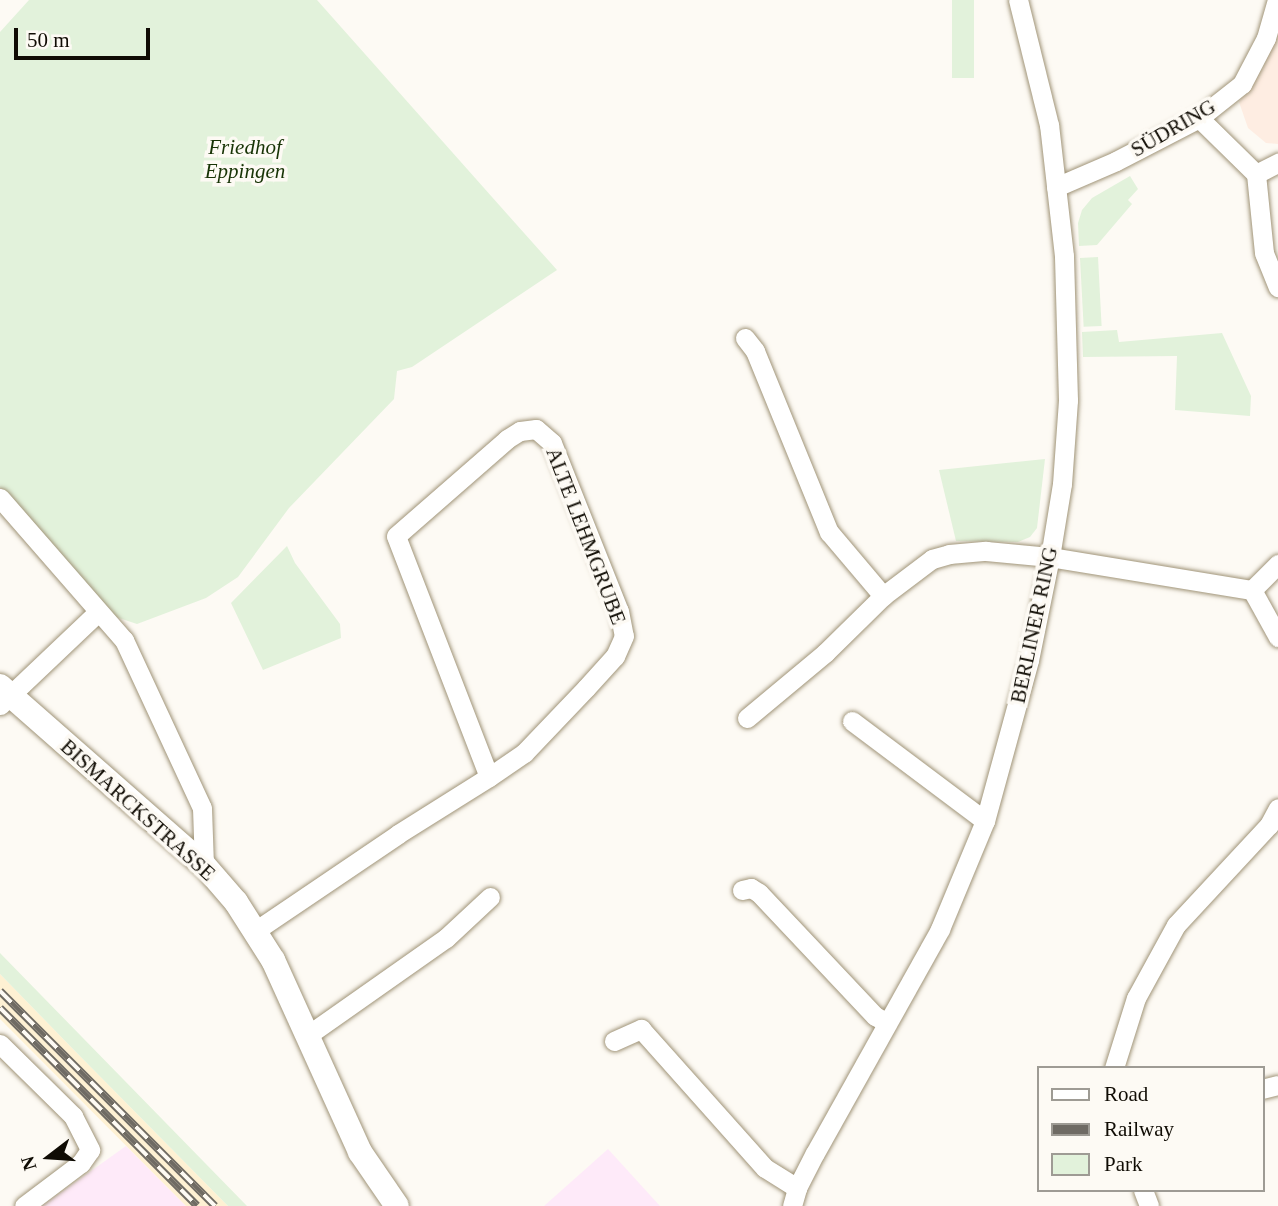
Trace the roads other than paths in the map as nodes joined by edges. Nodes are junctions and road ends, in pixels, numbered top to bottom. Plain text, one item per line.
1 (1018, 0) edge
2 (1276, 0) edge
3 (1199, 118) junction
4 (1278, 163) edge
5 (1256, 174) junction
6 (1056, 187) junction
7 (1278, 287) edge
8 (744, 338) dead end
9 (0, 498) edge
10 (1050, 557) junction
11 (1278, 564) edge
12 (1252, 590) junction
13 (883, 596) junction
14 (97, 613) junction
15 (1278, 637) edge
16 (3, 695) edge
17 (747, 718) dead end
18 (852, 721) dead end
19 (489, 777) junction
20 (1278, 808) edge
21 (985, 821) junction
22 (204, 865) junction
23 (742, 890) dead end
24 (490, 897) dead end
25 (255, 931) junction
26 (886, 1022) junction
27 (308, 1035) junction
28 (614, 1041) dead end
29 (0, 1044) edge
30 (1114, 1066) edge
31 (794, 1197) edge
32 (24, 1206) edge
33 (397, 1206) edge

1 - 6 street, BERLINER RING
2 - 3 street, SÜDRING
3 - 5 street
3 - 6 street, SÜDRING
4 - 5 street
5 - 7 street
6 - 10 street, BERLINER RING
8 - 13 street
9 - 14 street
10 - 12 street
10 - 13 street
10 - 21 street, BERLINER RING
11 - 12 street
12 - 15 street
13 - 17 street
14 - 16 street
14 - 22 street
16 - 22 street, BISMARCKSTRASSE
18 - 21 street
19 - 19 street, ALTE LEHMGRUBE
19 - 25 street, ALTE LEHMGRUBE
20 - 30 street
21 - 26 street, BERLINER RING
22 - 25 street, BISMARCKSTRASSE
23 - 26 street
24 - 27 street
25 - 27 street, BISMARCKSTRASSE
26 - 31 street, BERLINER RING
27 - 33 street, BISMARCKSTRASSE
28 - 31 street
29 - 32 street

